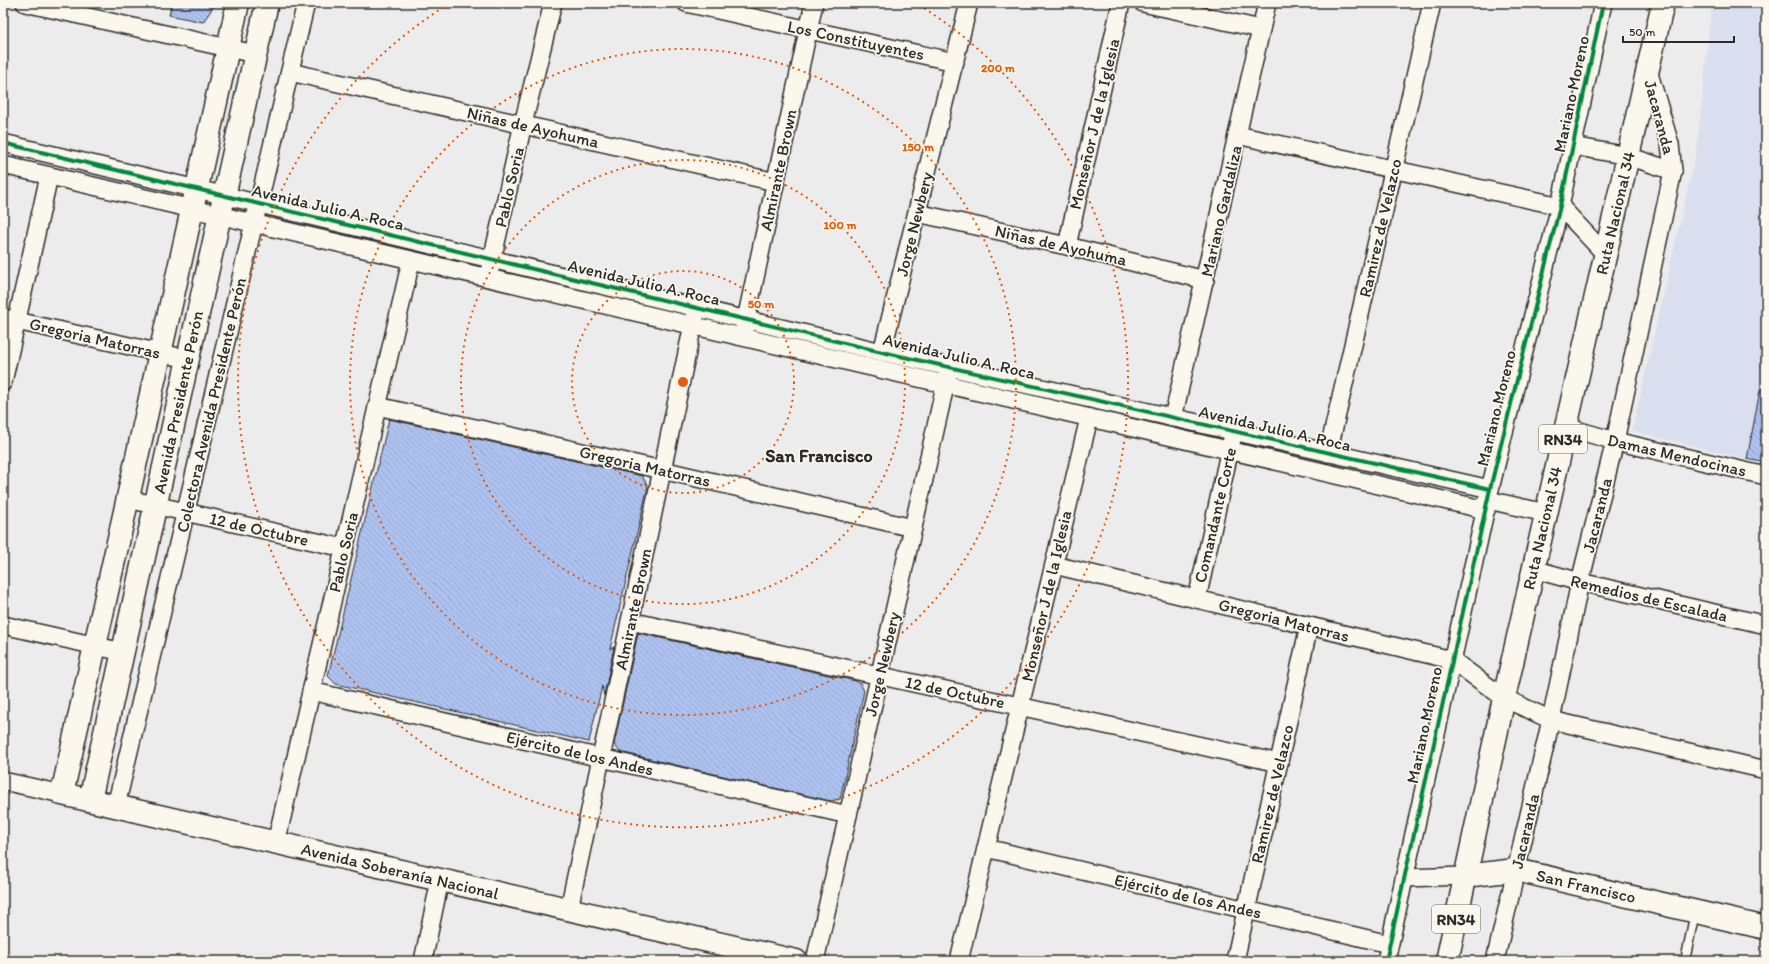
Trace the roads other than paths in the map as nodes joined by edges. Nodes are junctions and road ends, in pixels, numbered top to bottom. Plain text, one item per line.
1 (25, 3) edge
2 (238, 3) edge
3 (267, 3) edge
4 (306, 3) edge
5 (553, 3) edge
6 (686, 3) edge
7 (814, 3) edge
8 (969, 3) edge
9 (1121, 3) edge
10 (1143, 3) edge
11 (1267, 3) edge
12 (1432, 3) edge
13 (1603, 3) edge
14 (1663, 3) edge
15 (92, 10) edge
16 (1261, 29) junction
17 (808, 30) junction
18 (228, 48) junction
19 (255, 54) junction
20 (955, 62) junction
21 (1648, 70) junction
22 (290, 72) junction
23 (523, 124) junction
24 (1237, 136) junction
25 (3, 143) edge
26 (1573, 146) junction
27 (1628, 156) junction
28 (3, 165) edge
29 (1393, 170) junction
30 (1673, 172) junction
31 (49, 176) junction
32 (776, 182) junction
33 (194, 199) junction
34 (258, 204) junction
35 (222, 206) junction
36 (1560, 206) junction
37 (917, 213) junction
38 (254, 224) junction
39 (1067, 246) junction
40 (1605, 254) junction
41 (493, 259) junction
42 (411, 261) junction
43 (488, 279) junction
44 (1205, 280) junction
45 (697, 308) junction
46 (10, 319) edge
47 (746, 320) junction
48 (693, 326) junction
49 (742, 338) junction
50 (882, 352) junction
51 (160, 353) junction
52 (188, 359) junction
53 (949, 367) junction
54 (3, 382) edge
55 (946, 385) junction
56 (377, 406) junction
57 (1089, 418) junction
58 (1173, 418) junction
59 (1566, 426) junction
60 (1234, 432) junction
61 (1615, 441) junction
62 (1230, 451) junction
63 (1328, 453) junction
64 (662, 470) junction
65 (1766, 476) edge
66 (128, 499) junction
67 (1488, 500) junction
68 (156, 505) junction
69 (185, 512) junction
70 (1546, 513) junction
71 (913, 528) junction
72 (344, 548) junction
73 (1054, 565) junction
74 (1533, 569) junction
75 (1580, 582) junction
76 (1197, 599) junction
77 (630, 621) junction
78 (3, 625) edge
79 (1766, 625) edge
80 (1309, 626) junction
81 (95, 646) junction
82 (123, 652) junction
83 (1452, 660) junction
84 (880, 675) junction
85 (311, 691) junction
86 (1504, 698) junction
87 (1020, 706) junction
88 (1551, 720) junction
89 (601, 758) junction
90 (1279, 763) junction
91 (1766, 770) edge
92 (3, 781) edge
93 (62, 794) junction
94 (90, 800) junction
95 (116, 806) junction
96 (848, 815) junction
97 (276, 843) junction
98 (986, 848) junction
99 (1516, 870) junction
100 (1465, 876) junction
101 (1404, 878) junction
102 (440, 880) junction
103 (569, 909) junction
104 (1246, 910) junction
105 (1695, 911) junction
106 (1766, 928) edge
107 (1390, 944) junction
108 (423, 961) edge
109 (796, 961) edge
110 (815, 961) edge
111 (959, 961) edge
112 (1235, 961) edge
113 (1386, 961) edge
114 (1447, 961) edge
115 (1495, 961) edge
116 (1685, 961) edge

1 - 15 street
2 - 18 main road, Avenida Presidente Perón
3 - 19 main road, Avenida Presidente Perón
4 - 22 street, Colectora Avenida Presidente Perón
5 - 23 street, Pablo Soria
6 - 17 street, Los Constituyentes
7 - 17 street, Almirante Brown
8 - 20 street, Jorge Newbery
9 - 39 street, Monseñor J de la Iglesia
10 - 16 street
11 - 16 street, Mariano Gardaliza
12 - 29 street, Ramirez de Velazco
13 - 26 street, Mariano Moreno
14 - 21 main road, Ruta Nacional 34 / RN34
15 - 18 street
16 - 24 street, Mariano Gardaliza
17 - 20 street, Los Constituyentes
17 - 32 street, Almirante Brown
18 - 19 street
18 - 33 main road, Avenida Presidente Perón
19 - 35 main road, Avenida Presidente Perón
20 - 37 street, Jorge Newbery
21 - 27 main road, Ruta Nacional 34 / RN34
21 - 30 street, Jacaranda
22 - 23 street, Niñas de Ayohuma
22 - 34 street, Colectora Avenida Presidente Perón
23 - 32 street, Niñas de Ayohuma
23 - 41 street, Pablo Soria
24 - 29 street
24 - 44 street, Mariano Gardaliza
25 - 33 street, Avenida Julio A. Roca
26 - 27 street
26 - 36 street, Mariano Moreno
27 - 30 street
27 - 40 main road, Ruta Nacional 34 / RN34
28 - 31 street, Avenida Julio A. Roca
29 - 36 street
29 - 63 street, Ramirez de Velazco
30 - 61 street, Jacaranda
31 - 33 street, Avenida Julio A. Roca
31 - 46 street
32 - 47 street, Almirante Brown
33 - 35 street, Avenida Julio A. Roca
33 - 51 main road, Avenida Presidente Perón
34 - 35 street, Avenida Julio A. Roca
34 - 38 street, Colectora Avenida Presidente Perón
34 - 41 street, Avenida Julio A. Roca
35 - 38 street, Avenida Julio A. Roca
35 - 52 main road, Avenida Presidente Perón
36 - 40 street
36 - 67 street, Mariano Moreno
37 - 39 street, Niñas de Ayohuma
37 - 50 street, Jorge Newbery
38 - 42 street, Avenida Julio A. Roca
38 - 69 street, Colectora Avenida Presidente Perón
39 - 44 street, Niñas de Ayohuma
40 - 59 main road, Ruta Nacional 34 / RN34
41 - 43 street, Pablo Soria
41 - 45 street, Avenida Julio A. Roca
42 - 43 street, Avenida Julio A. Roca
42 - 56 street, Pablo Soria
43 - 48 street, Avenida Julio A. Roca
44 - 58 street, Mariano Gardaliza
45 - 47 street, Avenida Julio A. Roca
45 - 48 street, Almirante Brown
46 - 51 street, Gregoria Matorras
46 - 54 street
47 - 49 street, Almirante Brown
47 - 50 street, Avenida Julio A. Roca
48 - 49 street, Avenida Julio A. Roca
48 - 64 street, Almirante Brown
49 - 55 street, Avenida Julio A. Roca
50 - 53 street, Avenida Julio A. Roca
51 - 52 street, Gregoria Matorras
51 - 66 main road, Avenida Presidente Perón
52 - 68 main road, Avenida Presidente Perón
53 - 55 street, Jorge Newbery
53 - 58 street, Avenida Julio A. Roca
55 - 57 street, Avenida Julio A. Roca
55 - 71 street, Jorge Newbery
56 - 64 street, Gregoria Matorras
56 - 72 street, Pablo Soria
57 - 62 street, Avenida Julio A. Roca
57 - 73 street, Monseñor J de la Iglesia
58 - 60 street, Avenida Julio A. Roca
59 - 61 street, Damas Mendocinas
59 - 70 main road, Ruta Nacional 34 / RN34
60 - 62 street, Comandante Corte
60 - 63 street, Avenida Julio A. Roca
61 - 65 street, Damas Mendocinas
61 - 75 street, Jacaranda
62 - 67 street, Avenida Julio A. Roca
62 - 76 street, Comandante Corte
63 - 67 street, Avenida Julio A. Roca
64 - 71 street, Gregoria Matorras
64 - 77 street, Almirante Brown
66 - 68 street, 12 de Octubre
66 - 81 main road, Avenida Presidente Perón
67 - 70 street
67 - 83 street, Mariano Moreno
68 - 69 street, 12 de Octubre
68 - 82 main road, Avenida Presidente Perón
69 - 72 street, 12 de Octubre
69 - 95 street, Colectora Avenida Presidente Perón
70 - 74 main road, Ruta Nacional 34 / RN34
71 - 84 street, Jorge Newbery
72 - 85 street, Pablo Soria
73 - 76 street, Gregoria Matorras
73 - 87 street, Monseñor J de la Iglesia
74 - 75 street, Remedios de Escalada
74 - 86 main road, Ruta Nacional 34 / RN34
75 - 79 street, Remedios de Escalada
75 - 88 street, Jacaranda
76 - 80 street, Gregoria Matorras
77 - 84 street, 12 de Octubre
77 - 89 street, Almirante Brown
78 - 81 street
80 - 83 street, Gregoria Matorras
80 - 90 street, Ramirez de Velazco
81 - 82 street
81 - 93 main road, Avenida Presidente Perón
82 - 94 main road, Avenida Presidente Perón
83 - 86 street, Gregoria Matorras
83 - 101 street, Mariano Moreno
84 - 87 street, 12 de Octubre
84 - 96 street, Jorge Newbery
85 - 89 street, Ejército de los Andes
85 - 97 street, Pablo Soria
86 - 88 street, Gregoria Matorras
86 - 100 main road, Ruta Nacional 34 / RN34
87 - 90 street, 12 de Octubre
87 - 98 street, Monseñor J de la Iglesia
88 - 91 street, Gregoria Matorras
88 - 99 street, Jacaranda
89 - 96 street, Ejército de los Andes
89 - 103 street, Almirante Brown
90 - 104 street, Ramirez de Velazco
92 - 93 street, Avenida Soberanía Nacional
93 - 94 main road, Avenida Soberanía Nacional
94 - 95 main road, Avenida Soberanía Nacional
95 - 97 main road, Avenida Soberanía Nacional
96 - 110 street, Jorge Newbery
97 - 102 main road, Avenida Soberanía Nacional
98 - 104 street, Ejército de los Andes
98 - 111 street, Monseñor J de la Iglesia
99 - 100 main road, San Francisco
99 - 105 main road, San Francisco
99 - 115 street, Jacaranda
100 - 101 street, San Francisco
100 - 114 main road, Ruta Nacional 34 / RN34
101 - 107 street, Mariano Moreno
102 - 103 main road, Avenida Soberanía Nacional
102 - 108 street
103 - 109 main road, Avenida Soberanía Nacional
104 - 107 street, Ejército de los Andes
104 - 112 street, Ramirez de Velazco
105 - 106 main road, San Francisco
105 - 116 lane
107 - 113 street, Mariano Moreno

